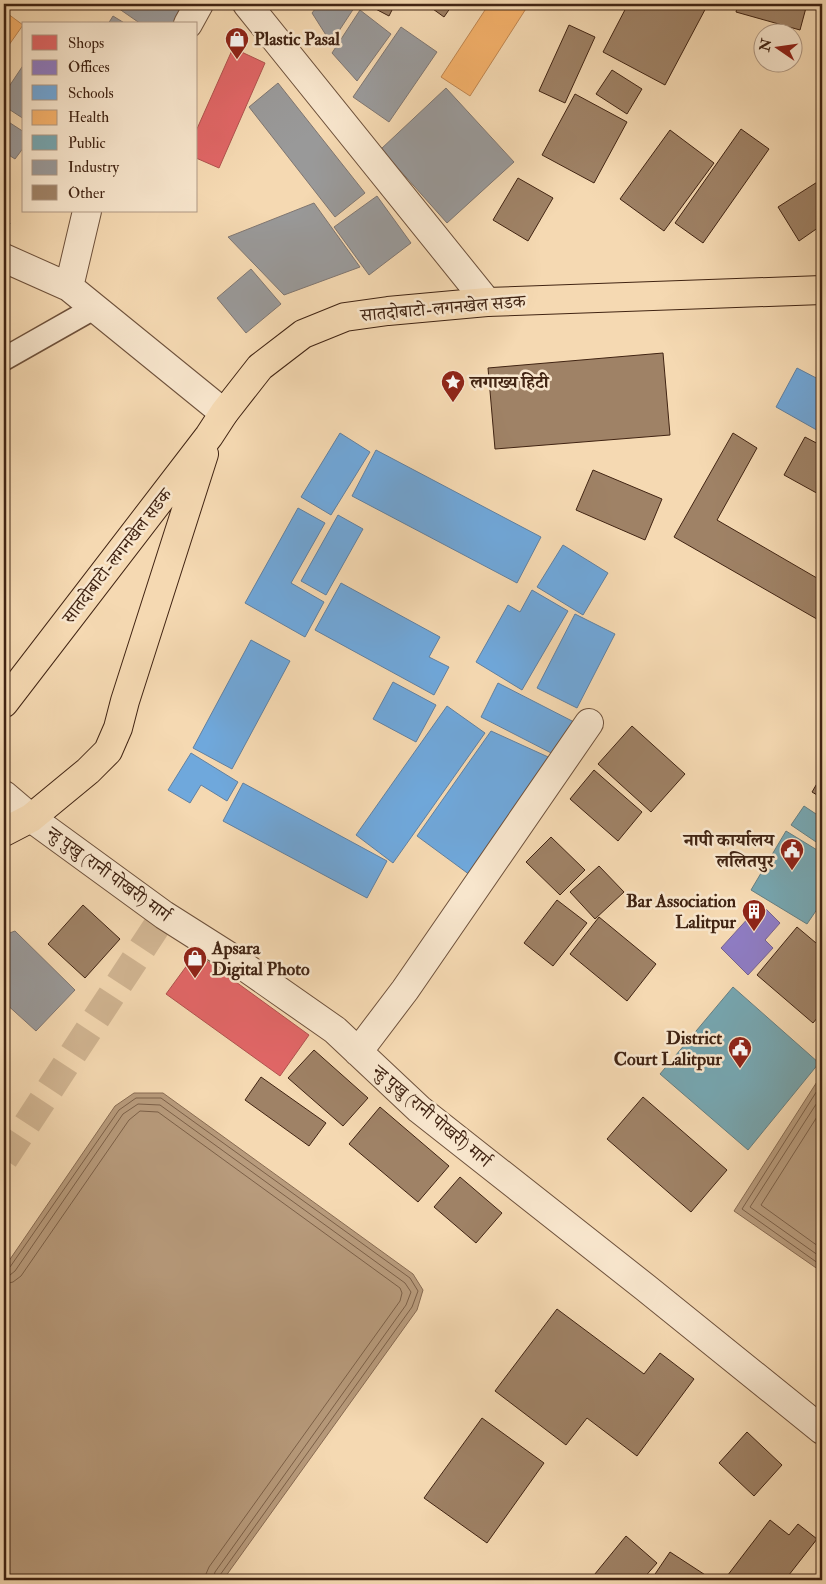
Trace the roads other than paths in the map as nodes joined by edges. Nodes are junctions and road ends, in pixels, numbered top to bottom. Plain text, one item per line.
1 (199, 4) edge
2 (247, 4) edge
3 (189, 22) edge
4 (87, 212) edge
5 (4, 258) edge
6 (69, 287) junction
7 (822, 290) edge
8 (487, 302) junction
9 (94, 308) junction
10 (4, 359) edge
11 (224, 413) junction
12 (209, 436) junction
13 (4, 703) edge
14 (590, 723) dead end
15 (4, 795) edge
16 (31, 818) junction
17 (4, 832) edge
18 (358, 1052) junction
19 (822, 1430) edge

1 - 3 street
2 - 8 street
4 - 6 street
5 - 6 street
6 - 9 street
7 - 8 main road, सातदोबाटो-लगनखेल सडक
8 - 11 main road, सातदोबाटो-लगनखेल सडक
9 - 10 lane
9 - 11 street
11 - 12 main road, सातदोबाटो-लगनखेल सडक
12 - 13 main road, सातदोबाटो-लगनखेल सडक
12 - 16 main road
14 - 18 street
15 - 16 street, न्हु पुखु (रानी पोखरी) मार्ग
16 - 17 main road
16 - 18 street, न्हु पुखु (रानी पोखरी) मार्ग
18 - 19 street, न्हु पुखु (रानी पोखरी) मार्ग

